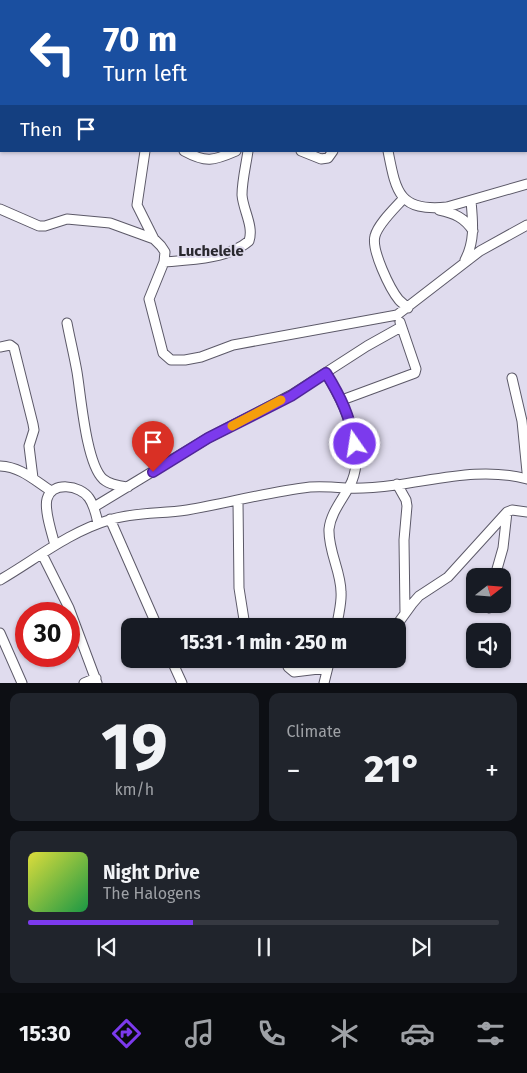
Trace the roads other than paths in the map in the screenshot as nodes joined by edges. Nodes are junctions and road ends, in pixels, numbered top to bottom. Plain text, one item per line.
1 (145, 152) edge
2 (186, 152) edge
3 (233, 152) edge
4 (248, 152) edge
5 (304, 152) edge
6 (333, 152) edge
7 (388, 152) edge
8 (527, 184) edge
9 (403, 199) junction
10 (471, 201) junction
11 (0, 209) edge
12 (434, 209) junction
13 (527, 225) edge
14 (474, 232) junction
15 (154, 239) junction
16 (164, 262) junction
17 (463, 262) junction
18 (408, 308) junction
19 (397, 315) junction
20 (66, 323) dead end
21 (401, 327) junction
22 (0, 347) edge
23 (326, 373) junction
24 (512, 378) dead end
25 (342, 400) junction
26 (0, 466) edge
27 (527, 472) edge
28 (33, 478) junction
29 (527, 479) edge
30 (397, 484) junction
31 (128, 487) junction
32 (348, 488) junction
33 (51, 491) junction
34 (238, 501) junction
35 (94, 506) junction
36 (507, 512) junction
37 (527, 512) edge
38 (110, 519) junction
39 (98, 523) junction
40 (55, 545) junction
41 (42, 554) junction
42 (497, 568) edge
43 (0, 580) edge
44 (405, 613) junction
45 (153, 618) edge
46 (244, 618) edge
47 (338, 618) edge
48 (402, 618) edge
49 (0, 632) edge
50 (175, 668) edge
51 (289, 668) edge
52 (309, 668) edge
53 (327, 668) edge
54 (96, 681) edge
55 (22, 683) edge
56 (84, 683) edge
57 (182, 683) edge
58 (324, 683) edge

1 - 15 street
2 - 3 street
4 - 16 street
5 - 6 street
7 - 9 street
8 - 10 street
9 - 12 street
9 - 18 street
10 - 12 street
10 - 14 street
11 - 15 street
12 - 14 street
13 - 17 street
14 - 17 street
15 - 16 street
16 - 19 street
17 - 18 street
18 - 19 street
19 - 21 street
20 - 31 street
21 - 23 street
21 - 25 street
22 - 28 street
23 - 25 street
23 - 31 street
24 - 27 street
25 - 32 street
26 - 28 street
28 - 33 street
29 - 30 street
30 - 32 street
30 - 44 street
31 - 35 street
32 - 34 street
32 - 47 street
33 - 35 street
33 - 40 street
34 - 38 street
34 - 46 street
35 - 39 street
36 - 37 street
36 - 42 street
36 - 44 street
38 - 39 street
38 - 45 street
39 - 40 street
40 - 41 street
41 - 43 street
41 - 54 street
44 - 48 street
49 - 55 street
50 - 57 street
51 - 52 street
53 - 58 street
54 - 56 street

